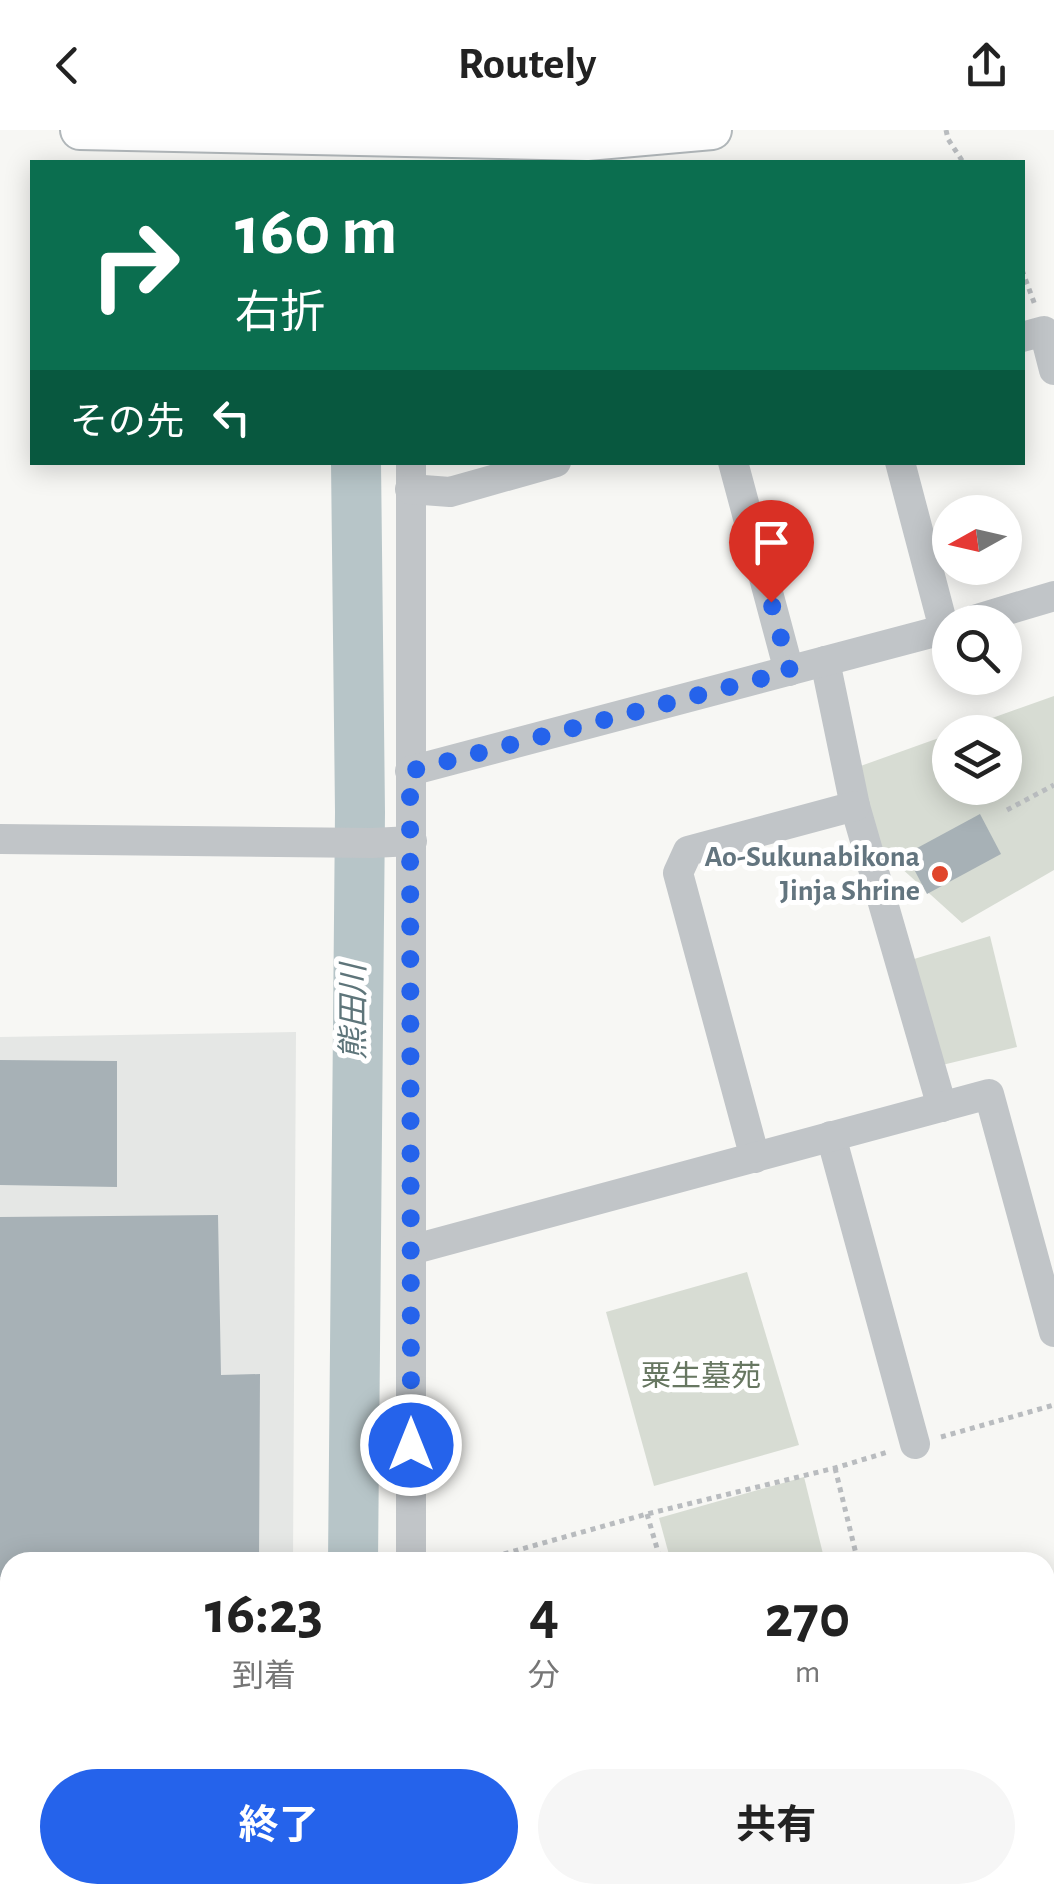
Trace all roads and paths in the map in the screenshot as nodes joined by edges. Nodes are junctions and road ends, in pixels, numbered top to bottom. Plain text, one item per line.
1 (80, 130) edge
2 (712, 130) edge
3 (946, 130) edge
4 (411, 144) edge
5 (962, 160) edge
6 (1025, 287) edge
7 (1033, 334) edge
8 (1054, 370) edge
9 (545, 465) edge
10 (734, 465) edge
11 (901, 465) edge
12 (410, 476) edge
13 (1054, 596) edge
14 (947, 605) edge
15 (1022, 606) edge
16 (932, 632) edge
17 (825, 661) junction
18 (790, 671) junction
19 (410, 771) junction
20 (1054, 785) edge
21 (855, 806) junction
22 (1007, 810) dead end
23 (0, 840) edge
24 (412, 841) junction
25 (942, 1107) junction
26 (831, 1136) junction
27 (755, 1158) junction
28 (411, 1250) junction
29 (1054, 1332) edge
30 (915, 1444) dead end
31 (647, 1514) junction
32 (412, 1552) edge
33 (511, 1552) edge
34 (658, 1552) edge
35 (856, 1552) edge

1 - 4 main road
2 - 4 main road
3 - 5 path
6 - 7 path
7 - 8 street
9 - 12 street
10 - 18 street
11 - 14 street
12 - 19 street
13 - 15 street
16 - 17 street
17 - 18 street
17 - 21 street
18 - 19 street
19 - 24 street
20 - 22 path
21 - 25 street
21 - 27 street
23 - 24 street
24 - 28 street
25 - 26 street
25 - 29 street
26 - 27 street
26 - 30 street
27 - 28 street
28 - 32 street
31 - 33 path
31 - 34 path
31 - 35 path

